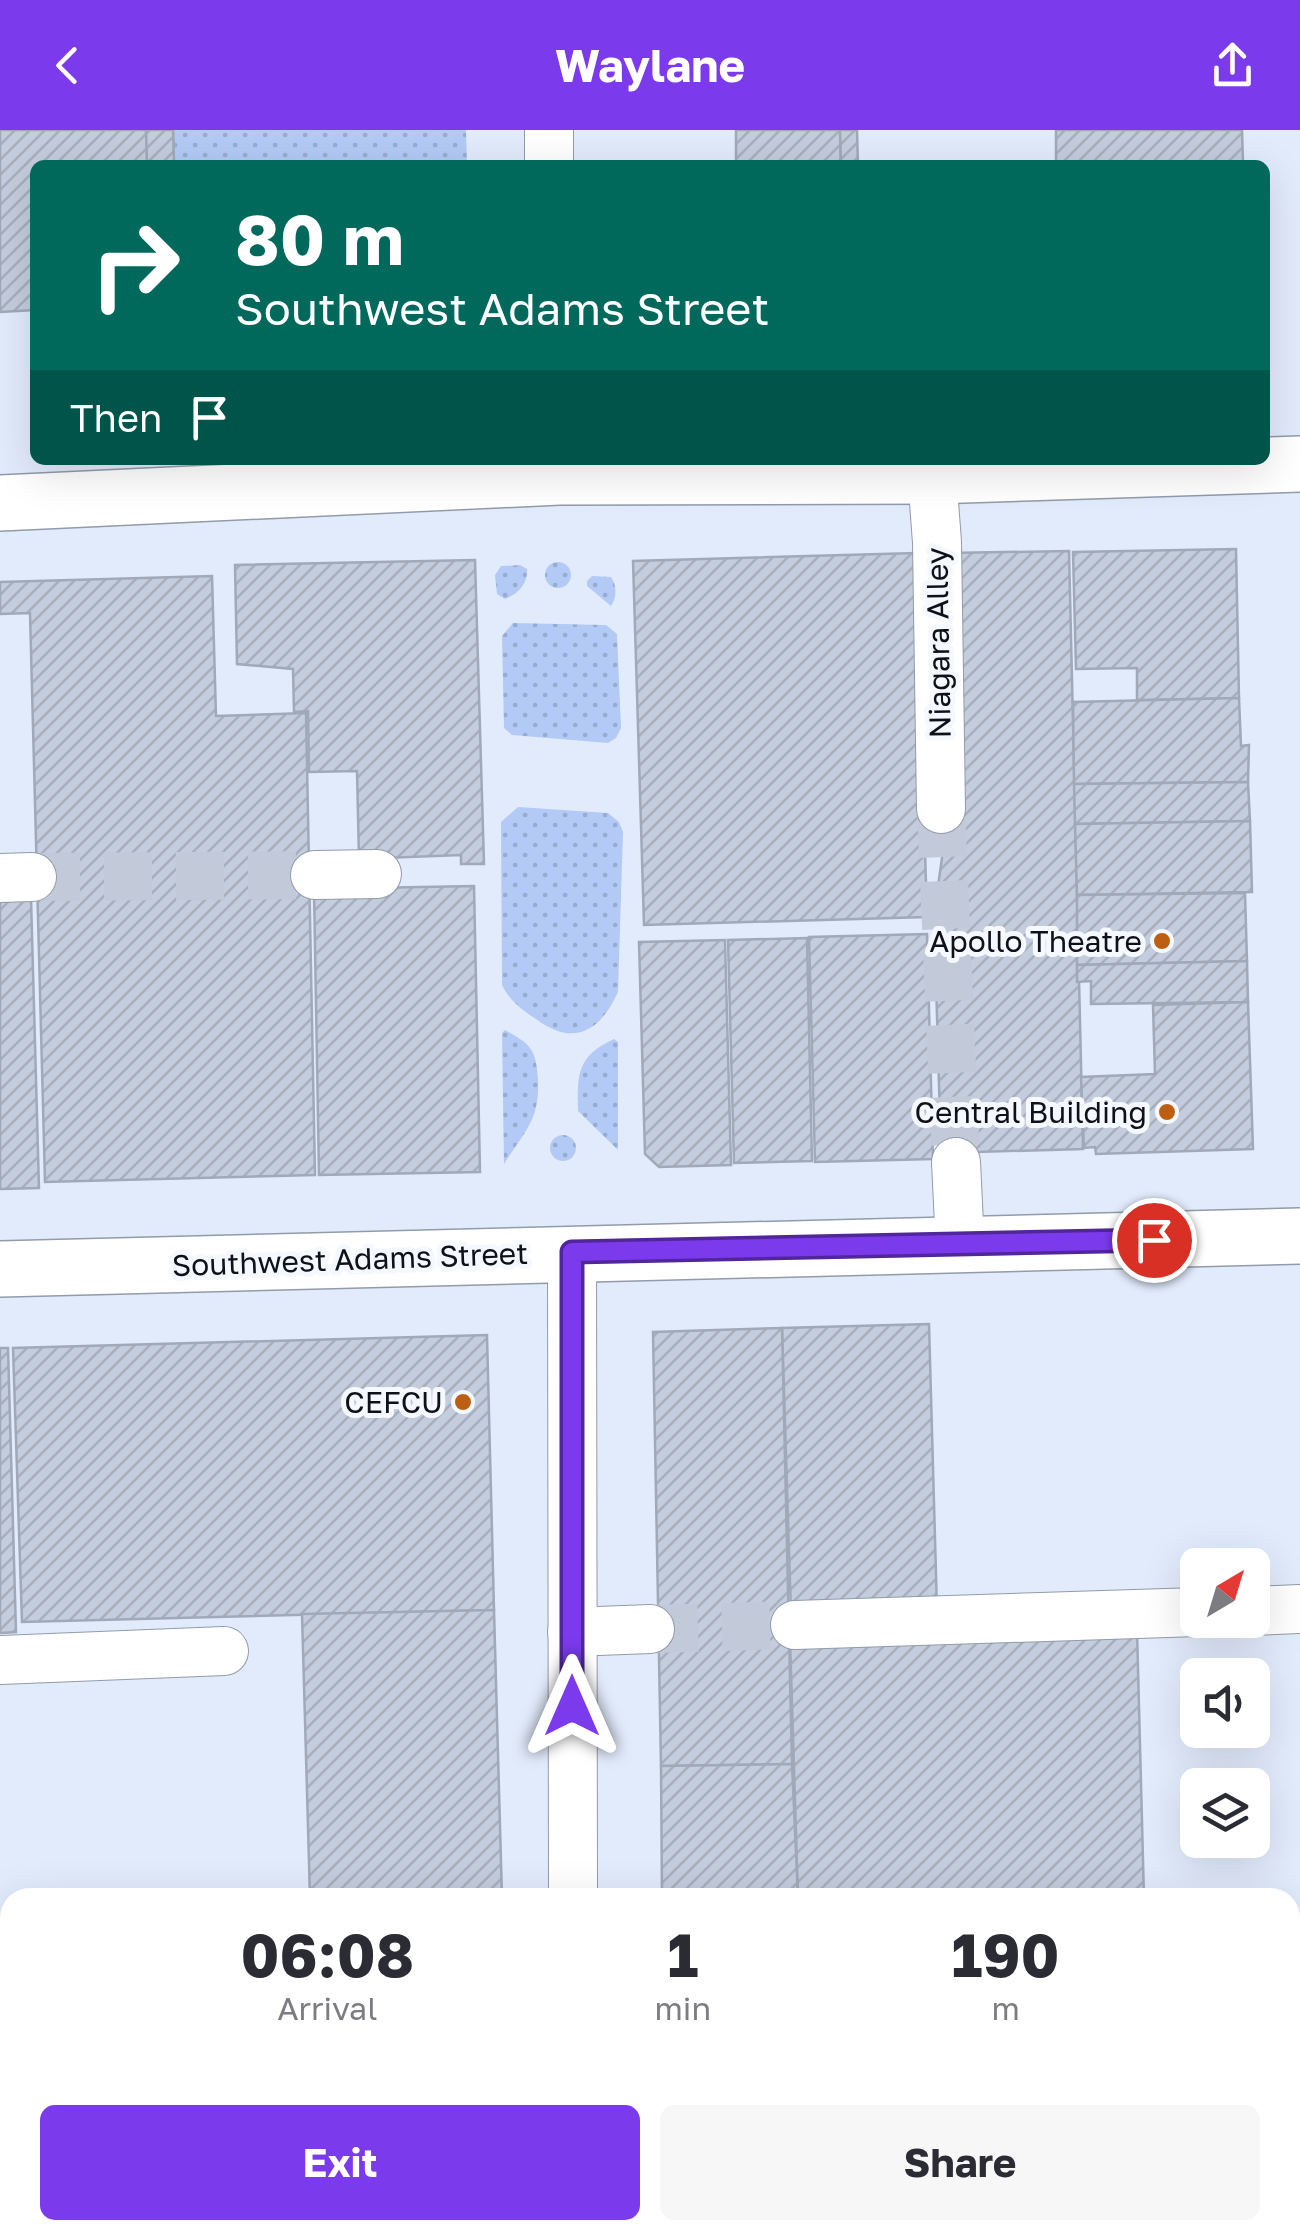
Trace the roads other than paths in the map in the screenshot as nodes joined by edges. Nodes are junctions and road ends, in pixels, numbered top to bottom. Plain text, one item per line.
1 (549, 130) edge
2 (549, 160) edge
3 (1300, 464) edge
4 (1269, 465) edge
5 (1270, 465) edge
6 (559, 469) edge
7 (932, 476) junction
8 (0, 503) edge
9 (940, 809) tunnel mouth
10 (314, 874) tunnel mouth
11 (377, 874) dead end
12 (956, 1162) tunnel mouth
13 (1300, 1236) edge
14 (960, 1245) junction
15 (572, 1252) junction
16 (0, 1269) edge
17 (1300, 1609) edge
18 (1270, 1610) edge
19 (1180, 1613) edge
20 (795, 1625) tunnel mouth
21 (650, 1629) tunnel mouth
22 (572, 1632) junction
23 (224, 1651) dead end
24 (0, 1660) edge
25 (572, 1888) edge

1 - 2 street
3 - 5 main road
4 - 7 main road
6 - 7 main road
6 - 8 main road
7 - 9 street, Niagara Alley
10 - 11 street
12 - 14 street
13 - 14 main road, Southwest Adams Street
14 - 15 main road, Southwest Adams Street
15 - 16 main road, Southwest Adams Street
15 - 22 street
17 - 18 street
19 - 20 street
21 - 22 street
22 - 25 street
23 - 24 street

